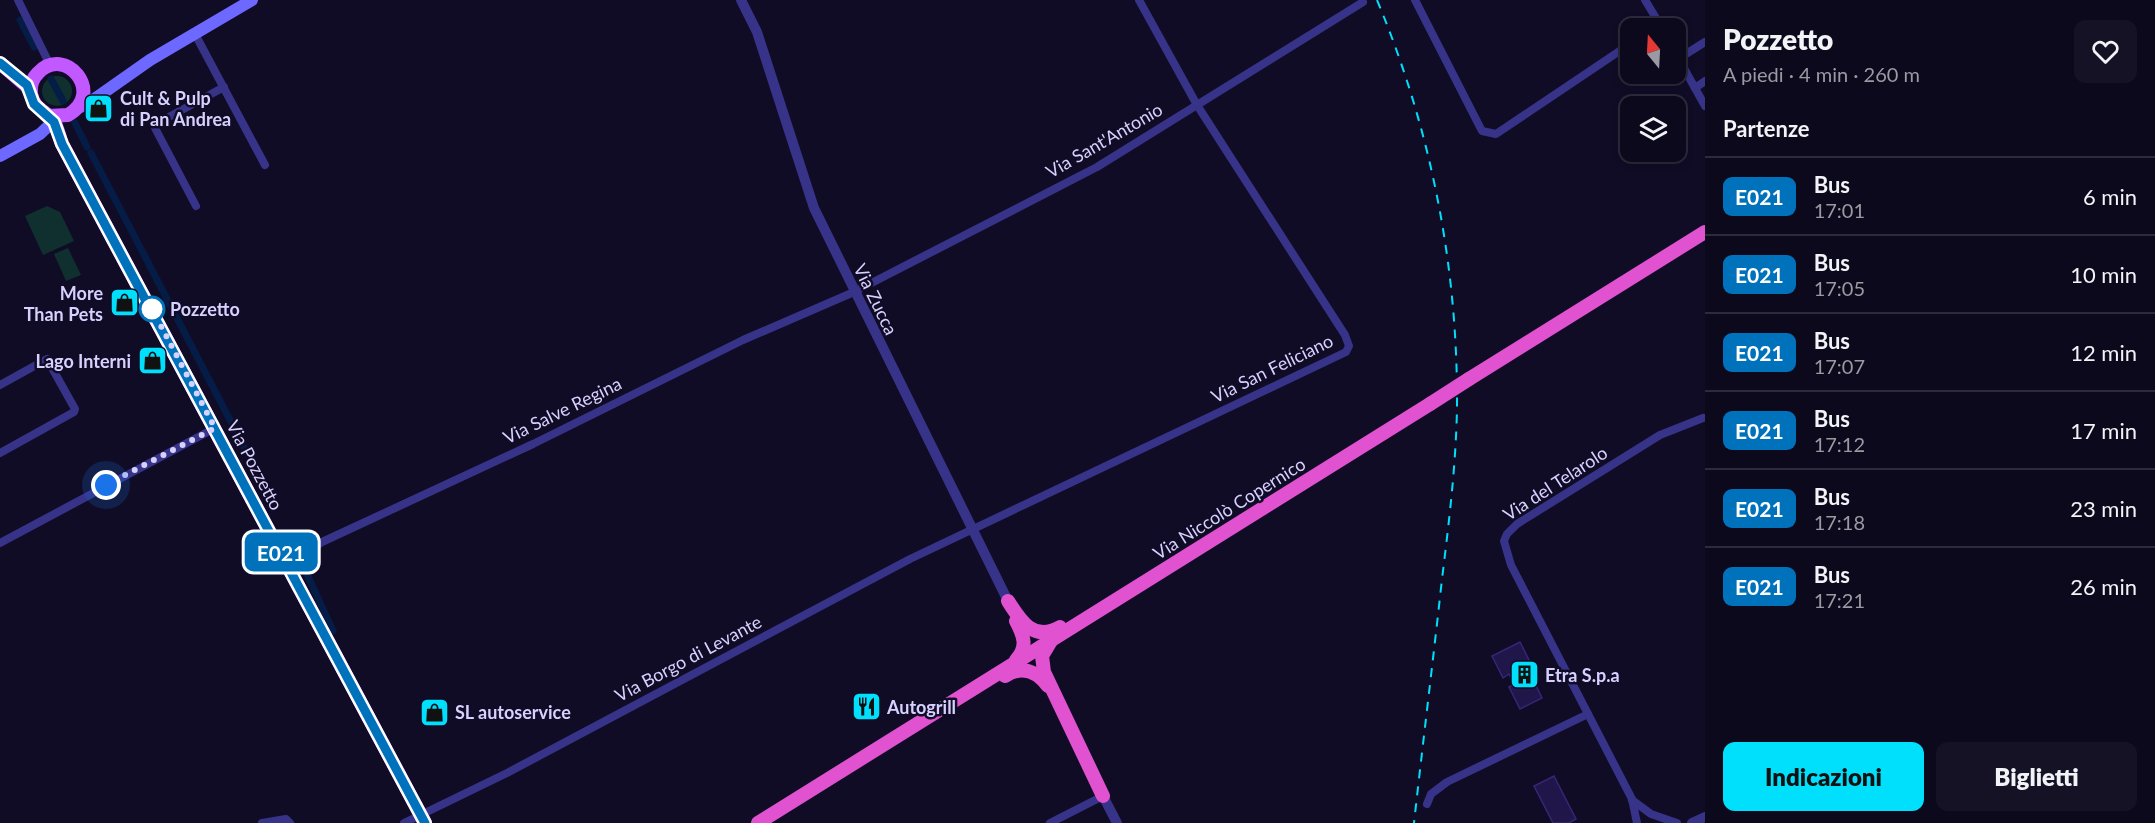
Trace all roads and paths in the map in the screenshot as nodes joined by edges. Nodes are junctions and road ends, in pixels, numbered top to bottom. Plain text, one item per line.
1 (18, 0) edge
2 (252, 0) edge
3 (741, 0) edge
4 (1139, 0) edge
5 (1415, 0) edge
6 (1645, 0) edge
7 (1363, 2) dead end
8 (1654, 18) edge
9 (195, 34) junction
10 (1705, 42) edge
11 (1620, 51) edge
12 (1686, 52) edge
13 (4, 66) edge
14 (45, 68) junction
15 (1686, 72) edge
16 (1705, 81) edge
17 (83, 84) junction
18 (111, 86) junction
19 (224, 87) junction
20 (1695, 88) junction
21 (31, 90) junction
22 (1197, 105) junction
23 (1705, 106) edge
24 (57, 114) junction
25 (33, 139) junction
26 (66, 150) junction
27 (0, 156) edge
28 (265, 165) dead end
29 (196, 206) dead end
30 (1705, 232) edge
31 (854, 292) junction
32 (0, 385) edge
33 (1703, 418) dead end
34 (215, 428) junction
35 (0, 453) edge
36 (972, 531) junction
37 (0, 543) edge
38 (288, 566) junction
39 (1118, 598) junction
40 (1008, 601) junction
41 (1052, 640) junction
42 (1010, 666) junction
43 (1052, 692) junction
44 (950, 703) junction
45 (1588, 714) junction
46 (1103, 796) junction
47 (1632, 799) junction
48 (1427, 804) dead end
49 (1705, 817) edge
50 (423, 819) edge
51 (1653, 819) edge
52 (262, 823) edge
53 (290, 823) edge
54 (404, 823) edge
55 (758, 823) edge
56 (1050, 823) edge
57 (1117, 823) edge
58 (1638, 823) edge
59 (1677, 823) edge
60 (1692, 823) edge

1 - 14 street
2 - 9 main road
3 - 31 street, Via Zucca
4 - 22 street, Via San Feliciano
5 - 11 street
6 - 8 street
7 - 22 street, Via Sant'Antonio
9 - 18 main road
9 - 19 street
10 - 12 street
13 - 14 main road, Via Pozzetto
13 - 21 main road, Via Pozzetto
14 - 17 main road, Via Pozzetto
14 - 21 main road
15 - 20 street
16 - 20 street
17 - 18 main road
17 - 24 main road, Via Pozzetto
18 - 24 main road
19 - 28 street
19 - 29 street
20 - 23 street
21 - 24 main road, Via Pozzetto
22 - 31 street, Via Sant'Antonio
22 - 36 street, Via San Feliciano
24 - 25 main road
24 - 26 main road, Via Pozzetto
25 - 26 main road
25 - 27 main road
26 - 34 main road, Via Pozzetto
30 - 39 highway, Via Niccolò Copernico, bridge
31 - 36 street, Via Zucca
31 - 38 street, Via Salve Regina
32 - 35 street
33 - 45 street, Via del Telarolo
34 - 37 street
34 - 38 main road, Via Pozzetto
36 - 40 street, Via Zucca
36 - 50 street, Via Borgo di Levante
38 - 50 main road, Via Pozzetto
39 - 40 highway
39 - 41 highway, Via Niccolò Copernico
40 - 42 highway
41 - 42 highway, Via Niccolò Copernico
41 - 43 highway
42 - 44 highway, Via Niccolò Copernico
43 - 44 highway
43 - 46 highway
44 - 55 highway, Via Niccolò Copernico
45 - 47 street, Via del Telarolo
45 - 48 street
46 - 56 street
46 - 57 street
47 - 51 street
47 - 58 street
49 - 60 street
50 - 54 street, Via Borgo di Levante
51 - 59 street
52 - 53 street

